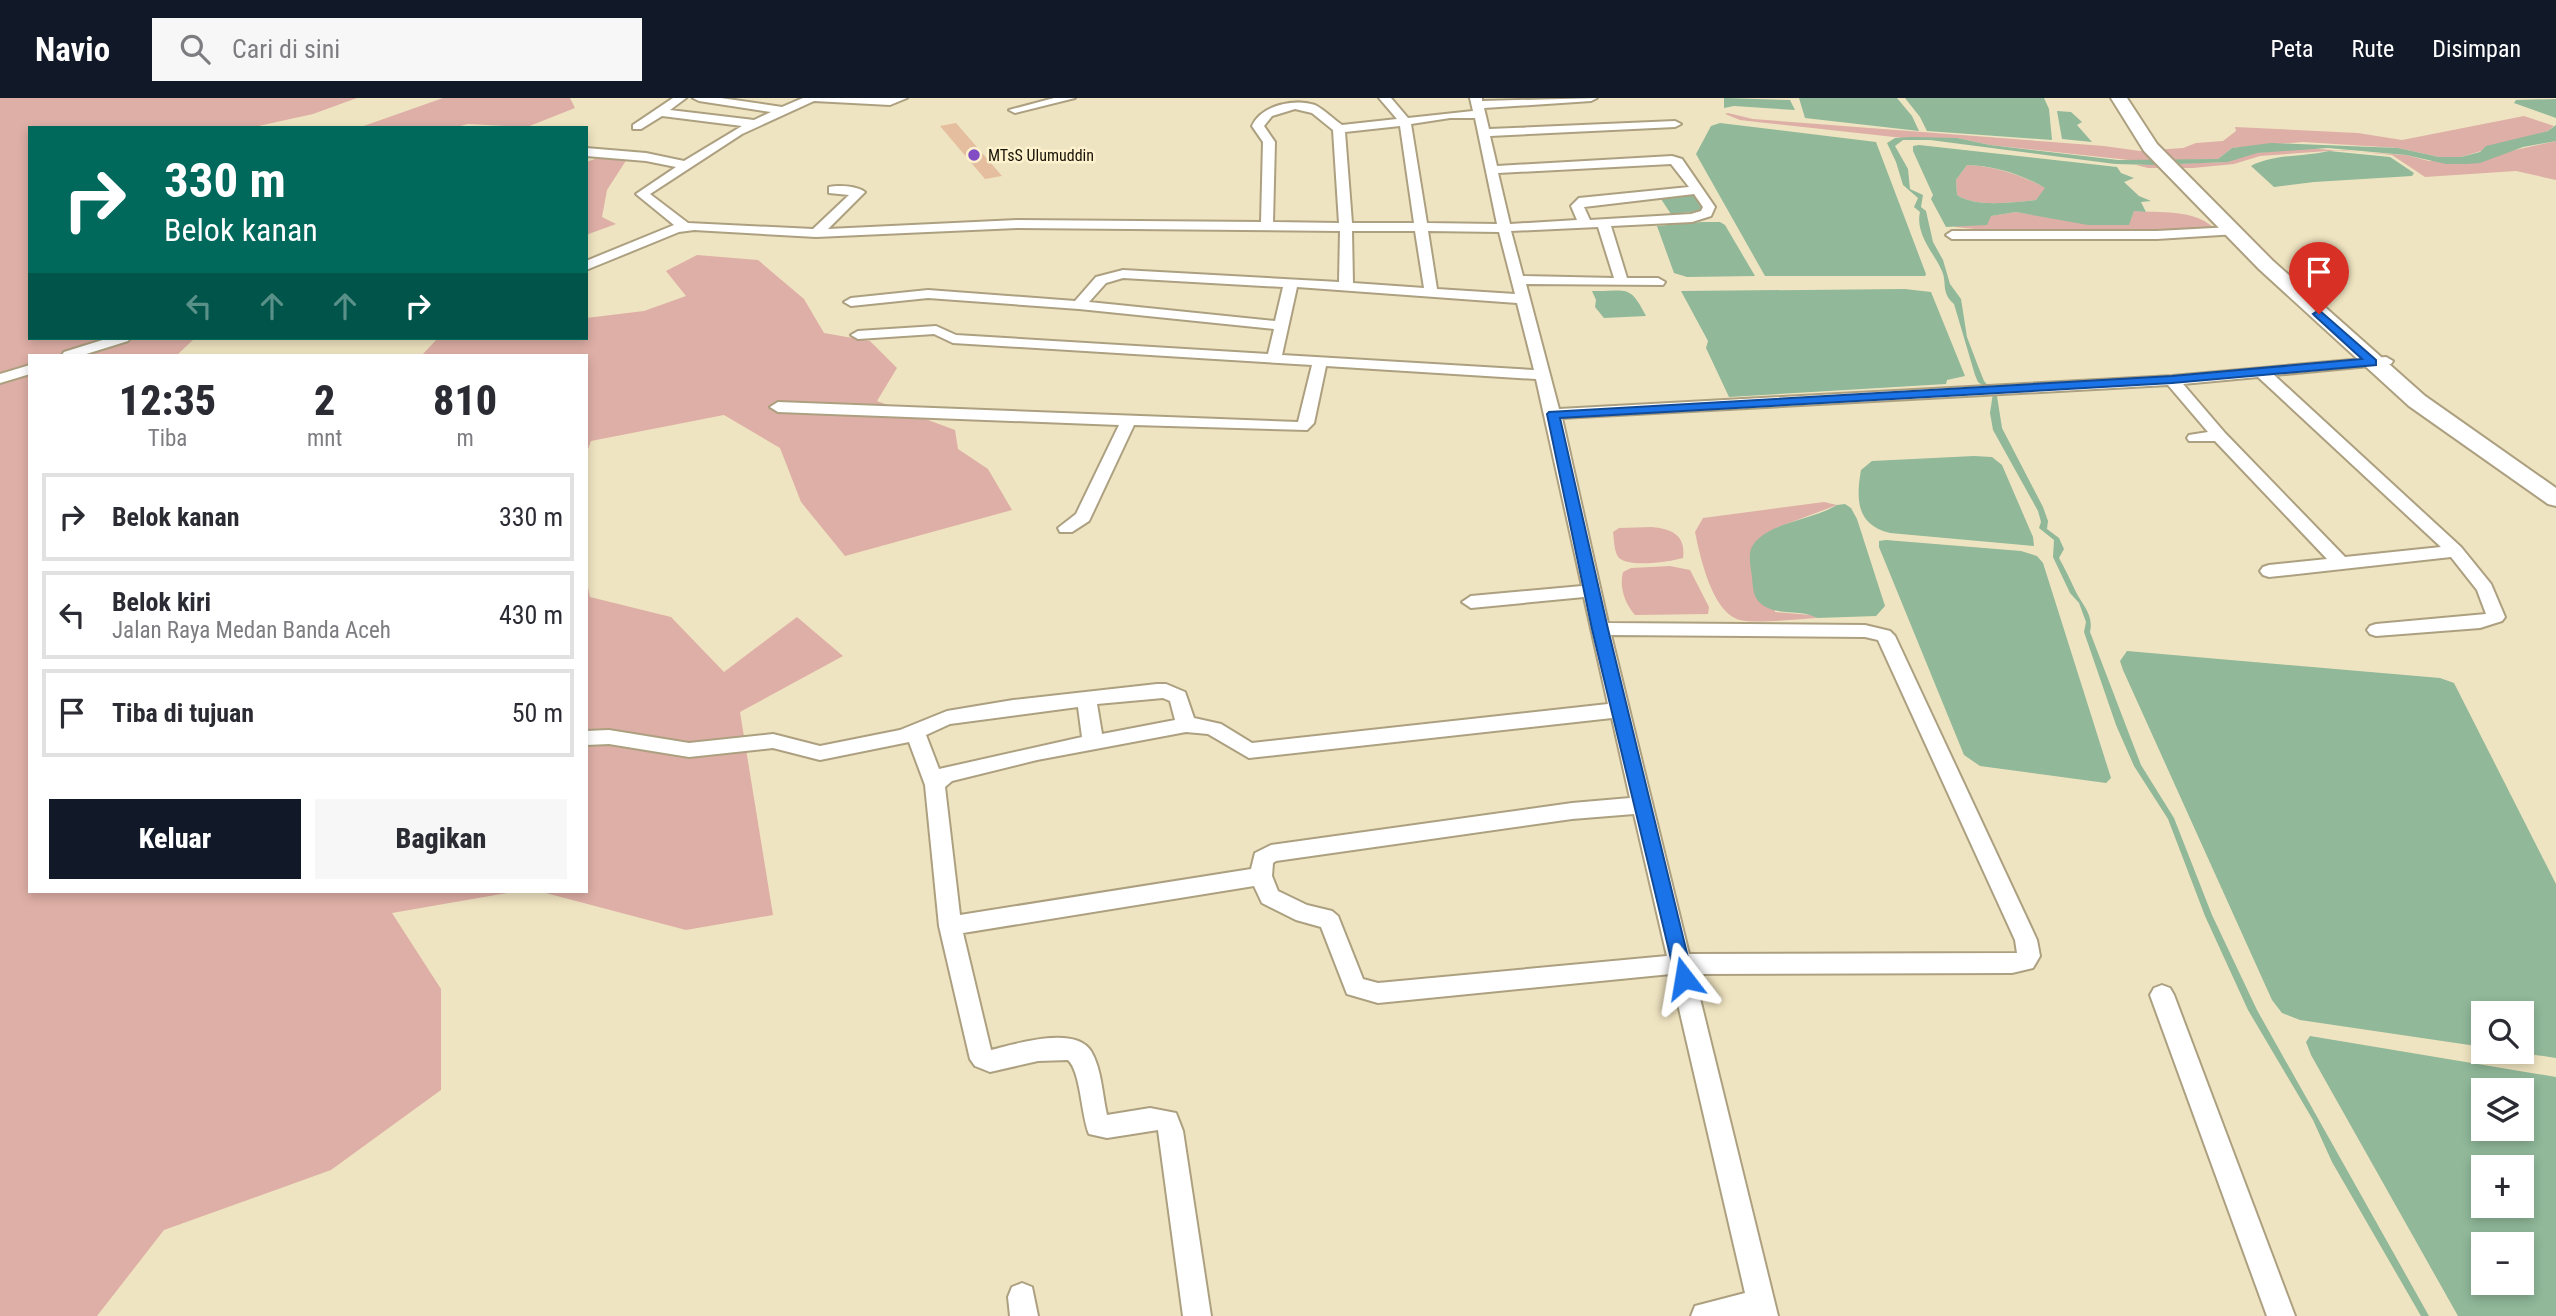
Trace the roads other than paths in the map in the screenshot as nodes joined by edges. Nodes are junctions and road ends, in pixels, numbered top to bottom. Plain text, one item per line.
1 (680, 98) edge
2 (699, 98) edge
3 (812, 98) edge
4 (901, 98) edge
5 (1069, 98) edge
6 (1385, 98) edge
7 (1591, 98) edge
8 (2126, 99) edge
9 (1477, 106) edge
10 (1015, 110) dead end
11 (785, 111) junction
12 (660, 112) junction
13 (1405, 122) junction
14 (754, 124) junction
15 (1675, 124) dead end
16 (637, 127) dead end
17 (1339, 129) junction
18 (1483, 133) junction
19 (588, 152) edge
20 (684, 165) junction
21 (1492, 170) junction
22 (2179, 170) junction
23 (833, 190) dead end
24 (1697, 190) junction
25 (1603, 223) junction
26 (1585, 224) junction
27 (1267, 225) junction
28 (684, 226) junction
29 (1346, 226) junction
30 (1421, 227) junction
31 (1504, 228) junction
32 (2232, 231) junction
33 (816, 233) junction
34 (1952, 235) dead end
35 (588, 265) edge
36 (1519, 280) junction
37 (1622, 282) junction
38 (1658, 282) dead end
39 (1291, 283) junction
40 (1346, 285) junction
41 (1431, 292) junction
42 (1523, 299) junction
43 (851, 302) dead end
44 (1079, 305) junction
45 (1282, 326) junction
46 (858, 335) dead end
47 (117, 340) edge
48 (72, 354) edge
49 (1274, 359) junction
50 (1320, 362) junction
51 (2379, 362) junction
52 (28, 370) edge
53 (2263, 373) junction
54 (1541, 375) junction
55 (0, 379) edge
56 (2172, 380) junction
57 (1966, 389) joint
58 (778, 407) dead end
59 (1553, 414) junction
60 (1129, 419) junction
61 (2219, 436) junction
62 (2195, 438) dead end
63 (2556, 486) edge
64 (2556, 499) edge
65 (1066, 528) dead end
66 (2455, 551) junction
67 (2341, 563) junction
68 (2269, 571) dead end
69 (1591, 591) junction
70 (1471, 602) dead end
71 (1600, 629) junction
72 (2376, 630) dead end
73 (1087, 699) junction
74 (1620, 710) junction
75 (1186, 725) junction
76 (915, 730) junction
77 (588, 738) edge
78 (1093, 743) junction
79 (935, 785) junction
80 (1642, 805) junction
81 (1261, 876) junction
82 (950, 926) junction
83 (1683, 976) junction
84 (2162, 996) dead end
85 (1762, 1310) edge
86 (1197, 1316) edge
87 (1705, 1316) edge
88 (2281, 1316) edge

1 - 12 street
2 - 11 street
3 - 4 street
3 - 11 street
5 - 10 street
6 - 13 street
7 - 9 street
8 - 22 highway
9 - 13 street
9 - 18 street
11 - 14 street
12 - 14 street
12 - 16 street
13 - 17 street
13 - 30 street
14 - 20 street
15 - 18 street
17 - 27 street
17 - 29 street
18 - 21 street
19 - 20 street
20 - 28 street
21 - 24 street
21 - 31 street
22 - 32 highway
22 - 51 highway
23 - 33 street
24 - 25 street
24 - 26 street
25 - 26 street
25 - 37 street
26 - 31 street
27 - 29 street
27 - 33 street
28 - 33 street
28 - 35 street
29 - 30 street
29 - 40 street
30 - 31 street
30 - 41 street
31 - 36 street
32 - 34 street
32 - 51 highway
36 - 37 street
36 - 42 street
37 - 38 street
39 - 40 street
39 - 44 street
39 - 45 street
40 - 41 street
41 - 42 street
42 - 54 street
43 - 44 street
44 - 45 street
45 - 49 street
46 - 49 street
47 - 48 street
49 - 50 street
50 - 54 street
50 - 60 street
51 - 53 street
51 - 63 highway
51 - 64 highway
52 - 55 street
53 - 56 street
53 - 66 street
54 - 59 street
56 - 57 street
56 - 61 street
57 - 59 street
58 - 60 street
59 - 69 street
60 - 65 street
61 - 62 street
61 - 67 street
66 - 67 street
66 - 72 street
67 - 68 street
69 - 70 street
69 - 71 street
71 - 74 street
71 - 83 street
73 - 75 street
73 - 76 street
73 - 78 street
74 - 75 street
74 - 80 street
75 - 78 street
76 - 77 street
76 - 79 street
78 - 79 street
79 - 82 street
80 - 81 street
80 - 83 street
81 - 82 street
81 - 83 street
82 - 86 street
83 - 85 street
84 - 88 street
85 - 87 street

